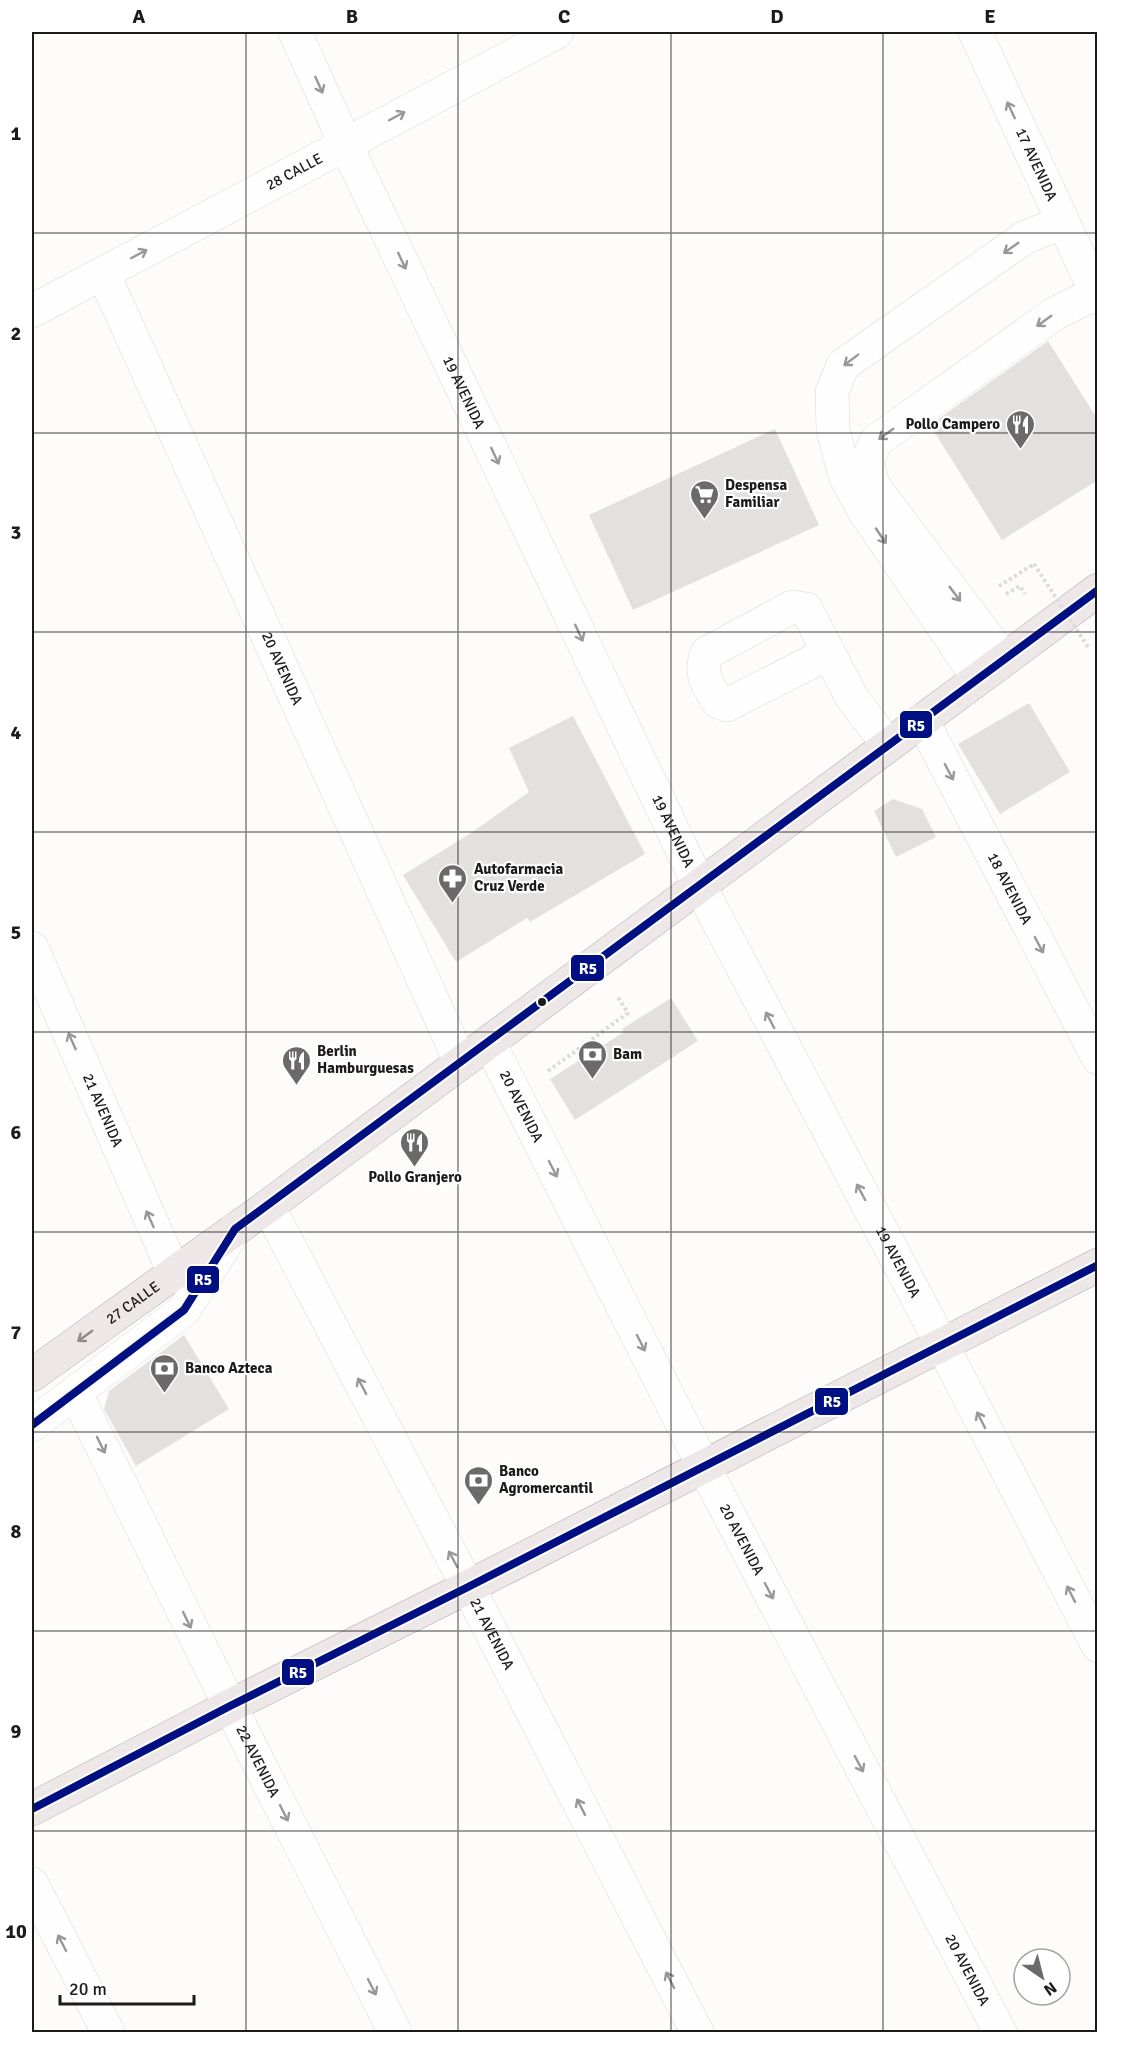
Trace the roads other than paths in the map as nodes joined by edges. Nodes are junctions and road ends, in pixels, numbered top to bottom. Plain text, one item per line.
1 (295, 32) edge
2 (557, 32) edge
3 (975, 32) edge
4 (345, 143) junction
5 (1063, 222) junction
6 (103, 273) junction
7 (1097, 295) edge
8 (32, 311) edge
9 (1098, 590) edge
10 (829, 653) dead end
11 (991, 669) junction
12 (922, 720) junction
13 (888, 745) junction
14 (699, 885) junction
15 (32, 948) edge
16 (489, 1042) junction
17 (1098, 1058) edge
18 (461, 1063) junction
19 (268, 1206) junction
20 (235, 1229) junction
21 (1098, 1265) edge
22 (174, 1273) junction
23 (942, 1345) junction
24 (32, 1375) edge
25 (75, 1392) junction
26 (32, 1425) edge
27 (704, 1467) junction
28 (468, 1587) junction
29 (1098, 1646) edge
30 (230, 1706) junction
31 (32, 1809) edge
32 (32, 1884) edge
33 (108, 2032) edge
34 (395, 2032) edge
35 (697, 2032) edge
36 (1000, 2032) edge

1 -> 4 street, 19 AVENIDA
4 -> 2 street, 28 CALLE
5 -> 3 street, 17 AVENIDA
6 -> 4 street, 28 CALLE
4 -> 14 street, 19 AVENIDA
5 - 7 street, 17 AVENIDA
5 -> 11 street
6 - 8 street, 28 CALLE
6 - 18 street, 20 AVENIDA
7 -> 11 street
9 - 11 main road, 27 CALLE
10 - 13 street
11 - 12 main road, 27 CALLE
12 - 13 main road, 27 CALLE
12 -> 17 street, 18 AVENIDA
13 - 14 main road, 27 CALLE
14 - 16 main road, 27 CALLE
23 -> 14 street, 19 AVENIDA
22 -> 15 street, 21 AVENIDA
16 - 18 main road, 27 CALLE
16 -> 27 street, 20 AVENIDA
18 - 19 main road, 27 CALLE
19 - 20 main road, 27 CALLE
28 -> 19 street, 21 AVENIDA
20 - 22 main road, 27 CALLE
20 - 25 street, 27 CALLE
21 - 23 main road
22 -> 24 main road, 27 CALLE
23 - 27 main road
29 -> 23 street, 19 AVENIDA
25 - 26 street, 27 CALLE
25 -> 30 street, 22 AVENIDA
27 - 28 main road
27 -> 36 street, 20 AVENIDA
28 - 30 main road
35 -> 28 street, 21 AVENIDA
30 - 31 main road
30 -> 34 street, 22 AVENIDA
33 -> 32 street

